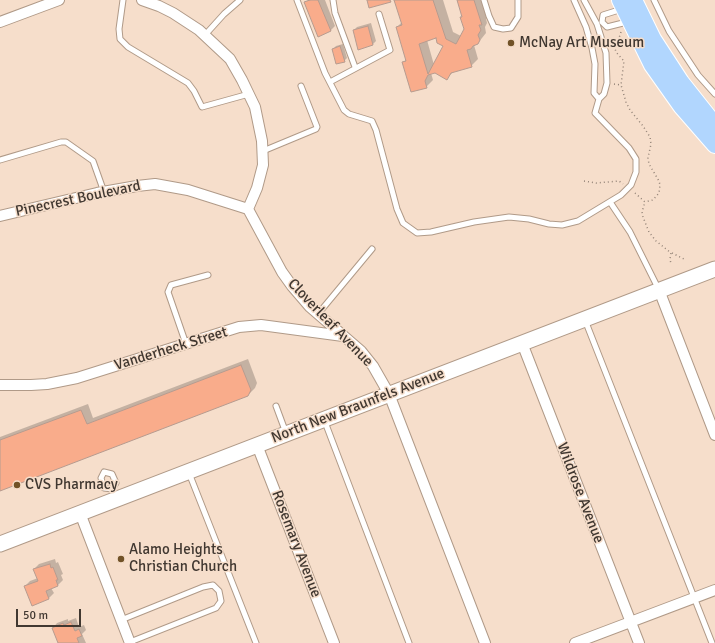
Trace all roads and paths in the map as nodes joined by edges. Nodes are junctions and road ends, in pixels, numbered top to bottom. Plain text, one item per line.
1 (59, 0) edge
2 (123, 0) edge
3 (142, 0) edge
4 (240, 0) edge
5 (297, 0) edge
6 (333, 0) edge
7 (484, 0) edge
8 (518, 0) edge
9 (574, 0) edge
10 (584, 0) edge
11 (620, 0) edge
12 (654, 0) edge
13 (631, 10) edge
14 (379, 14) dead end
15 (0, 22) edge
16 (599, 23) junction
17 (586, 27) junction
18 (621, 32) dead end
19 (205, 35) junction
20 (355, 67) junction
21 (330, 82) junction
22 (610, 84) dead end
23 (621, 85) junction
24 (301, 86) dead end
25 (249, 94) junction
26 (715, 94) edge
27 (599, 99) junction
28 (715, 125) edge
29 (715, 145) edge
30 (263, 151) junction
31 (0, 160) edge
32 (584, 181) dead end
33 (626, 186) dead end
34 (104, 192) junction
35 (635, 193) dead end
36 (610, 202) junction
37 (646, 202) junction
38 (248, 208) junction
39 (0, 216) edge
40 (372, 249) dead end
41 (671, 253) junction
42 (684, 259) dead end
43 (671, 264) dead end
44 (715, 269) edge
45 (208, 275) dead end
46 (659, 290) junction
47 (318, 314) junction
48 (585, 319) junction
49 (343, 336) junction
50 (522, 343) junction
51 (186, 344) junction
52 (0, 384) edge
53 (389, 394) junction
54 (276, 406) dead end
55 (324, 419) junction
56 (286, 434) junction
57 (715, 435) edge
58 (257, 445) junction
59 (188, 471) junction
60 (80, 513) junction
61 (0, 544) edge
62 (715, 590) edge
63 (694, 598) junction
64 (121, 620) junction
65 (630, 622) junction
66 (130, 642) edge
67 (256, 643) edge
68 (334, 643) edge
69 (409, 643) edge
70 (485, 643) edge
71 (575, 643) edge
72 (638, 643) edge
73 (712, 643) edge

1 - 15 street
2 - 25 lane
3 - 19 street
4 - 19 lane
5 - 21 lane
6 - 20 lane
7 - 8 lane
9 - 17 lane
10 - 16 lane
11 - 13 main road
12 - 26 lane
13 - 16 lane
13 - 16 lane
13 - 28 main road
13 - 29 main road
14 - 20 lane
16 - 17 lane
16 - 27 lane
17 - 27 lane
18 - 23 path
19 - 25 street
20 - 21 lane
21 - 36 lane
22 - 23 path
23 - 37 path
24 - 30 lane
25 - 30 street
27 - 36 lane
30 - 38 street
31 - 34 lane
32 - 33 path
34 - 38 street, Pinecrest Boulevard
34 - 39 street, Pinecrest Boulevard
35 - 37 path
36 - 46 lane
37 - 41 path
38 - 47 street, Cloverleaf Avenue
40 - 47 lane
41 - 42 path
41 - 43 path
44 - 46 street, North New Braunfels Avenue
45 - 51 lane
46 - 48 street, North New Braunfels Avenue
46 - 57 street
47 - 49 street, Cloverleaf Avenue
48 - 50 street, North New Braunfels Avenue
48 - 63 lane
49 - 51 street, Vanderheck Street
49 - 53 street, Cloverleaf Avenue
50 - 53 street, North New Braunfels Avenue
50 - 65 street, Wildrose Avenue
51 - 52 street, Vanderheck Street
53 - 55 street, North New Braunfels Avenue
53 - 70 street, Cloverleaf Avenue
54 - 56 lane
55 - 56 street, North New Braunfels Avenue
55 - 69 lane
56 - 58 street, North New Braunfels Avenue
58 - 59 street, North New Braunfels Avenue
58 - 68 street, Rosemary Avenue
59 - 60 street, North New Braunfels Avenue
59 - 67 lane
60 - 61 street, North New Braunfels Avenue
60 - 64 street
62 - 63 street
63 - 65 street
63 - 73 lane
64 - 66 street
64 - 66 lane
65 - 71 street
65 - 72 street, Wildrose Avenue

